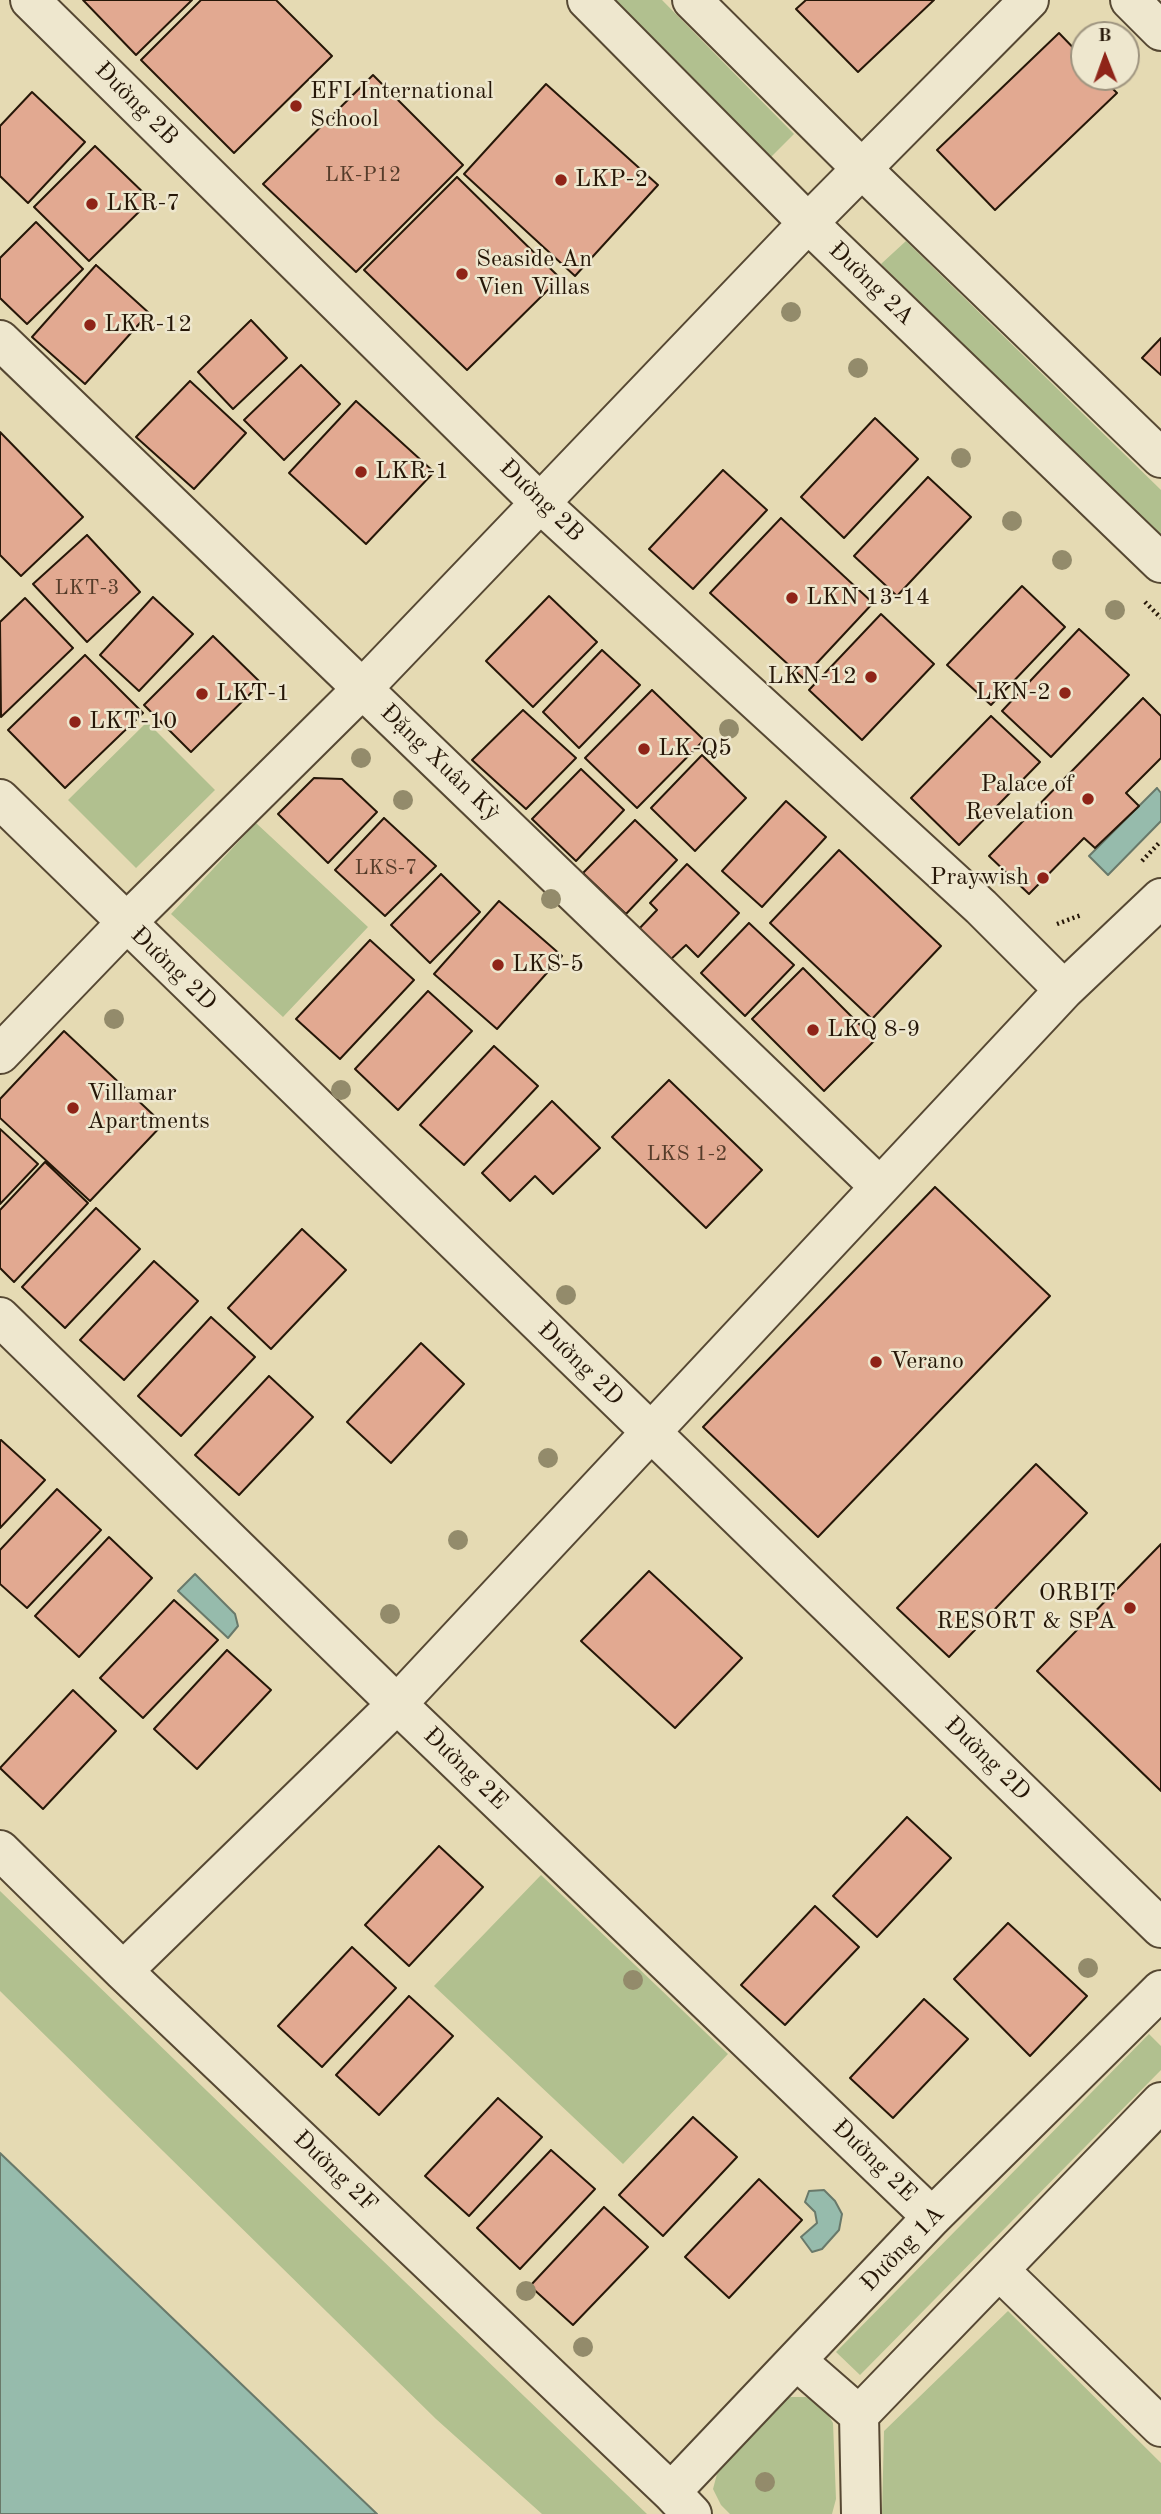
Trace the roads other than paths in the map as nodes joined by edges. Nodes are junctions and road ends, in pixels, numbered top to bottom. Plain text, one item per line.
1 (6, 0) edge
2 (30, 0) edge
3 (587, 0) edge
4 (692, 0) edge
5 (1029, 0) edge
6 (1130, 0) edge
7 (0, 7) edge
8 (1161, 31) edge
9 (861, 168) junction
10 (807, 223) junction
11 (0, 340) edge
12 (1161, 458) edge
13 (540, 503) junction
14 (1161, 563) edge
15 (362, 689) junction
16 (0, 799) edge
17 (1161, 898) edge
18 (126, 923) junction
19 (1064, 989) junction
20 (0, 1054) edge
21 (880, 1187) junction
22 (0, 1317) edge
23 (650, 1432) junction
24 (397, 1704) junction
25 (0, 1850) edge
26 (1161, 1928) edge
27 (123, 1971) junction
28 (1161, 1990) edge
29 (1161, 2102) edge
30 (932, 2217) junction
31 (1000, 2271) junction
32 (797, 2361) junction
33 (859, 2415) junction
34 (1161, 2427) edge
35 (682, 2503) edge
36 (861, 2514) edge

1 - 7 street
2 - 13 street, Đường 2B
3 - 10 street, Đường 2A
4 - 9 street
5 - 9 street
6 - 8 street
9 - 10 street
9 - 12 street
10 - 13 street
10 - 14 street, Đường 2A
11 - 15 street, Đặng Xuân Kỳ
13 - 15 street
13 - 19 street, Đường 2B
15 - 18 street
15 - 21 street, Đặng Xuân Kỳ
16 - 18 street, Đường 2D
17 - 19 street
18 - 20 street
18 - 23 street, Đường 2D
19 - 21 street
21 - 23 street
22 - 24 street, Đường 2E
23 - 24 street
23 - 26 street, Đường 2D
24 - 27 street
24 - 30 street, Đường 2E
25 - 27 street, Đường 2F
27 - 35 street, Đường 2F
28 - 30 street, Đường 1A
29 - 31 street
30 - 32 street, Đường 1A
31 - 33 street
31 - 34 street
32 - 33 street
32 - 35 street, Đường 1A
33 - 36 street

